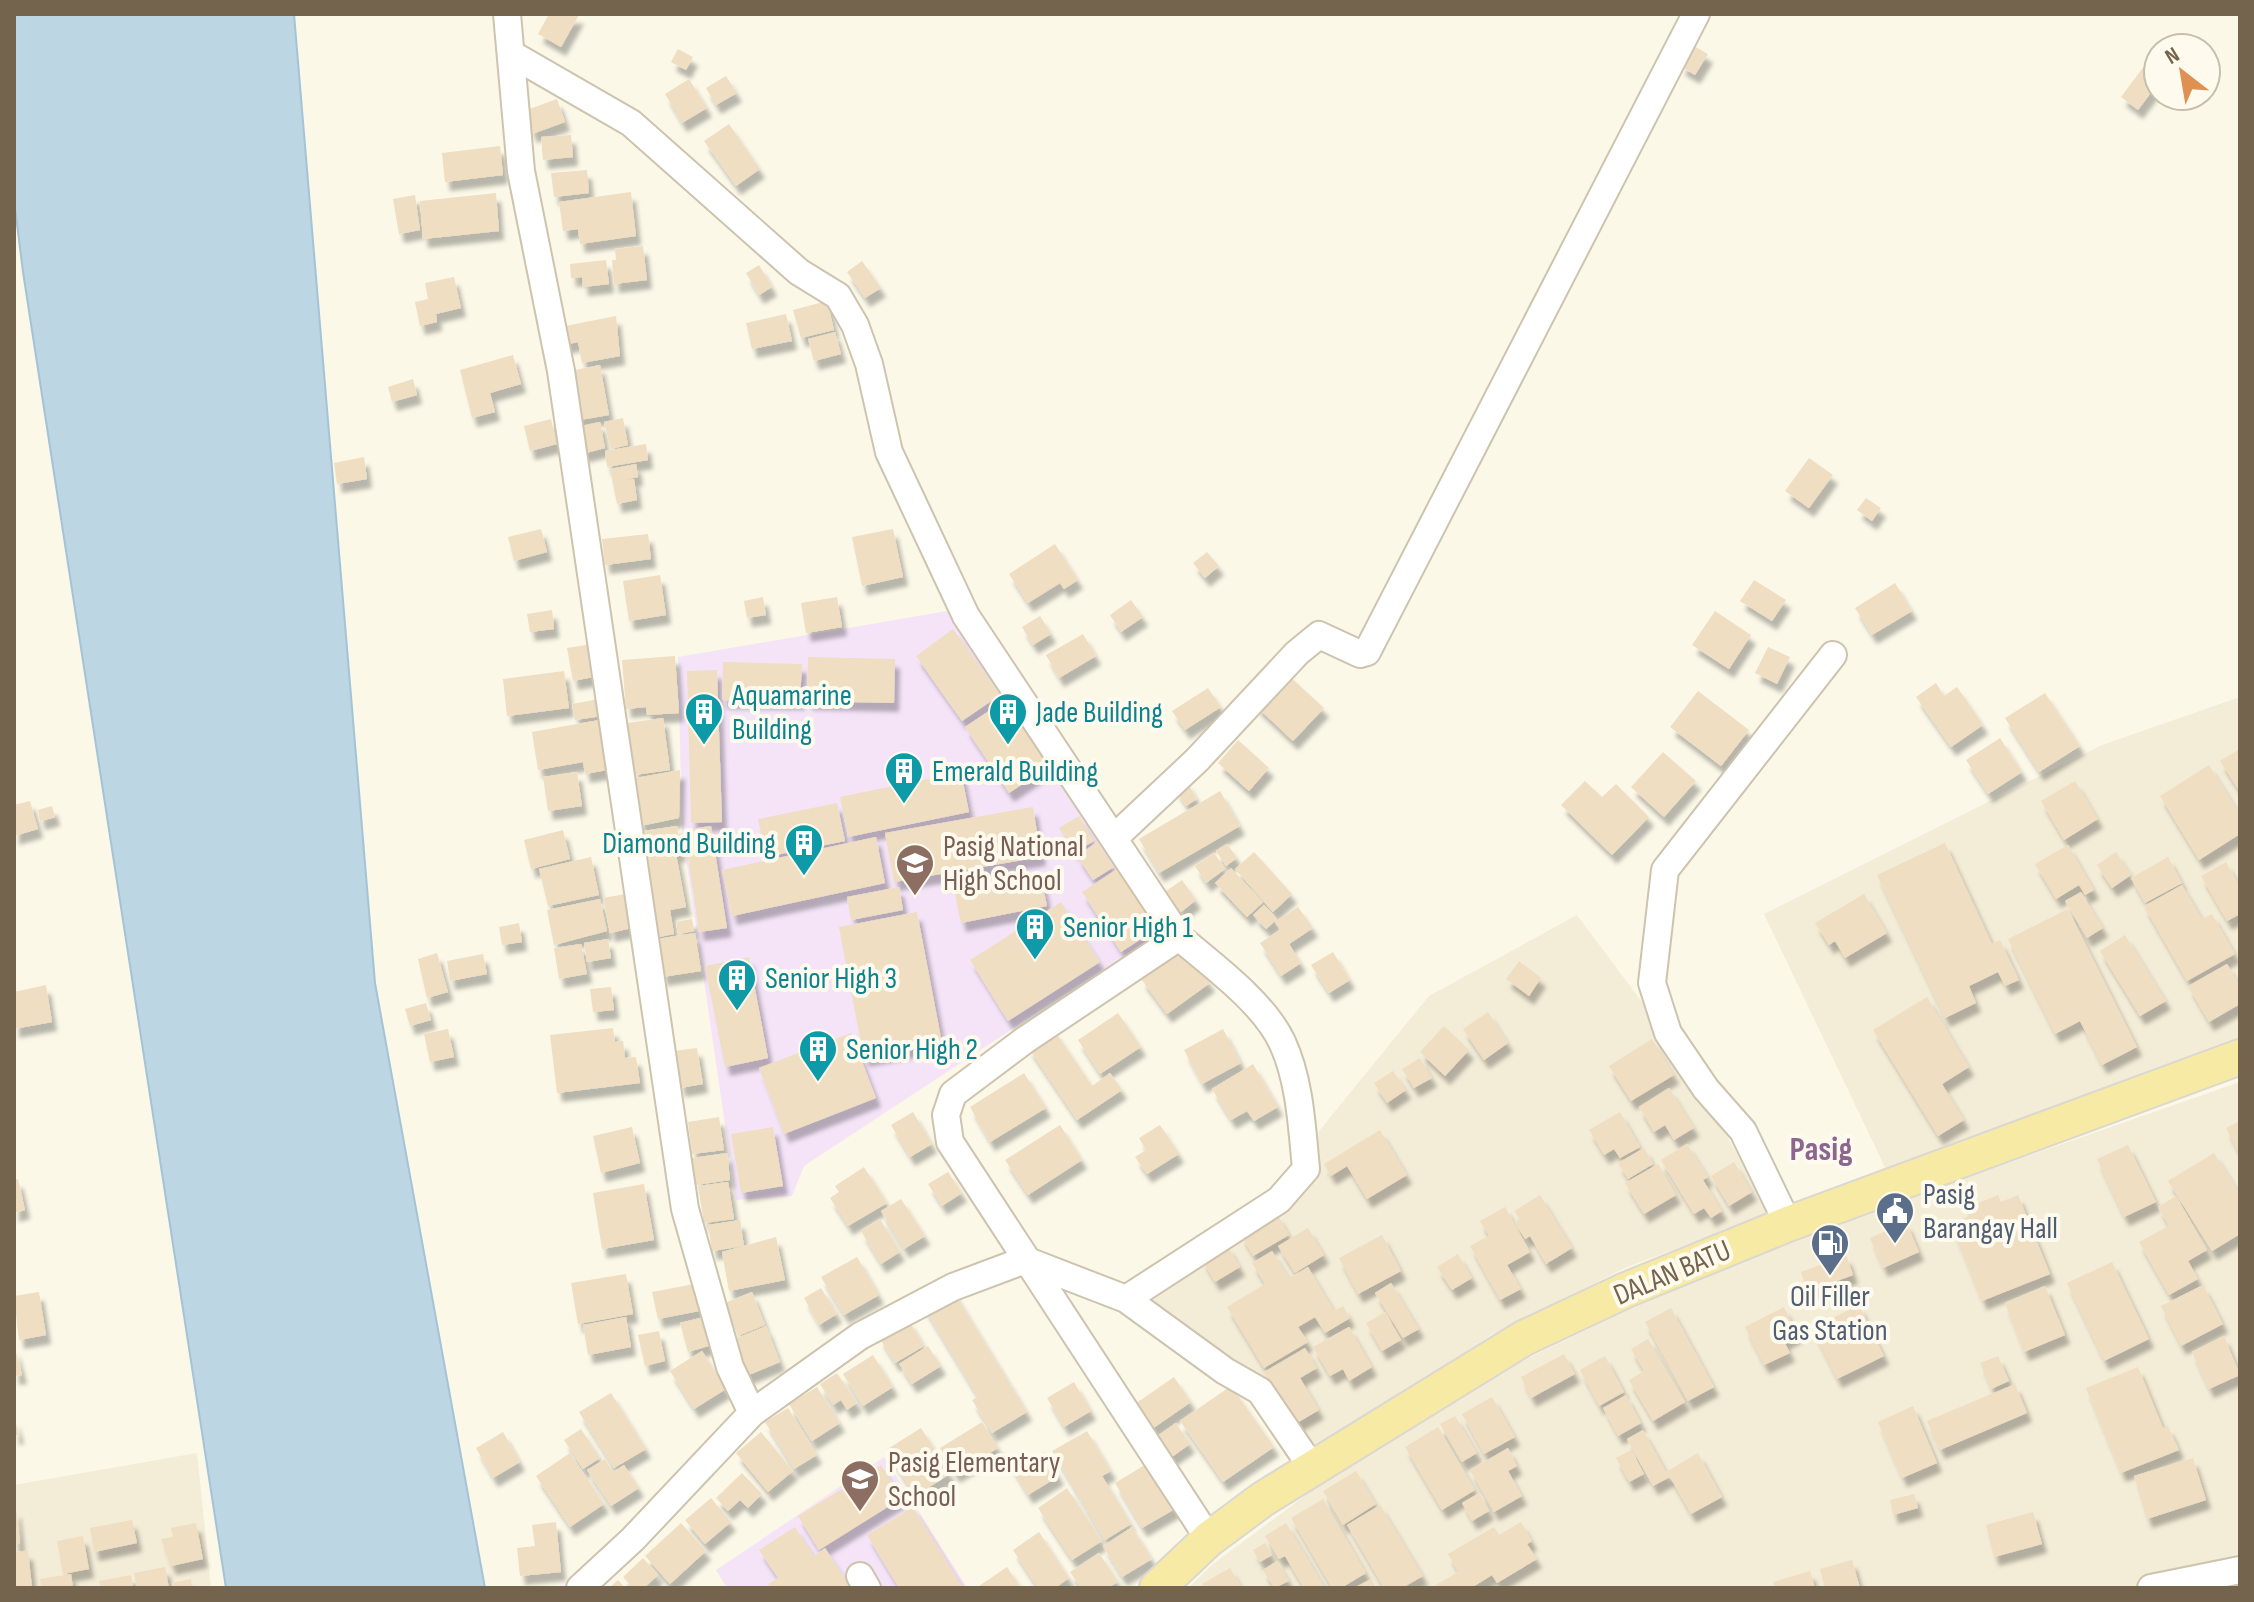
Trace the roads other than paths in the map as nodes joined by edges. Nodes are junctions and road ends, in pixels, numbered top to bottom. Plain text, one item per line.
1 (507, 14) edge
2 (1696, 14) edge
3 (513, 55) junction
4 (1833, 655) dead end
5 (1114, 838) junction
6 (1179, 937) junction
7 (2240, 1057) edge
8 (1788, 1224) junction
9 (1025, 1260) junction
10 (1126, 1299) junction
11 (752, 1413) junction
12 (1313, 1469) junction
13 (1209, 1539) junction
14 (2240, 1570) edge
15 (580, 1588) edge
16 (1157, 1588) edge
17 (2151, 1588) edge

1 - 3 street
2 - 5 street
3 - 5 street
3 - 11 street
4 - 8 street
5 - 6 street
6 - 9 street
6 - 10 street
7 - 8 main road, DALAN BATU
8 - 12 main road, DALAN BATU
9 - 10 street
9 - 11 street
9 - 13 street
10 - 12 street
11 - 15 street
12 - 13 main road, DALAN BATU
13 - 16 main road, DALAN BATU
14 - 17 street

